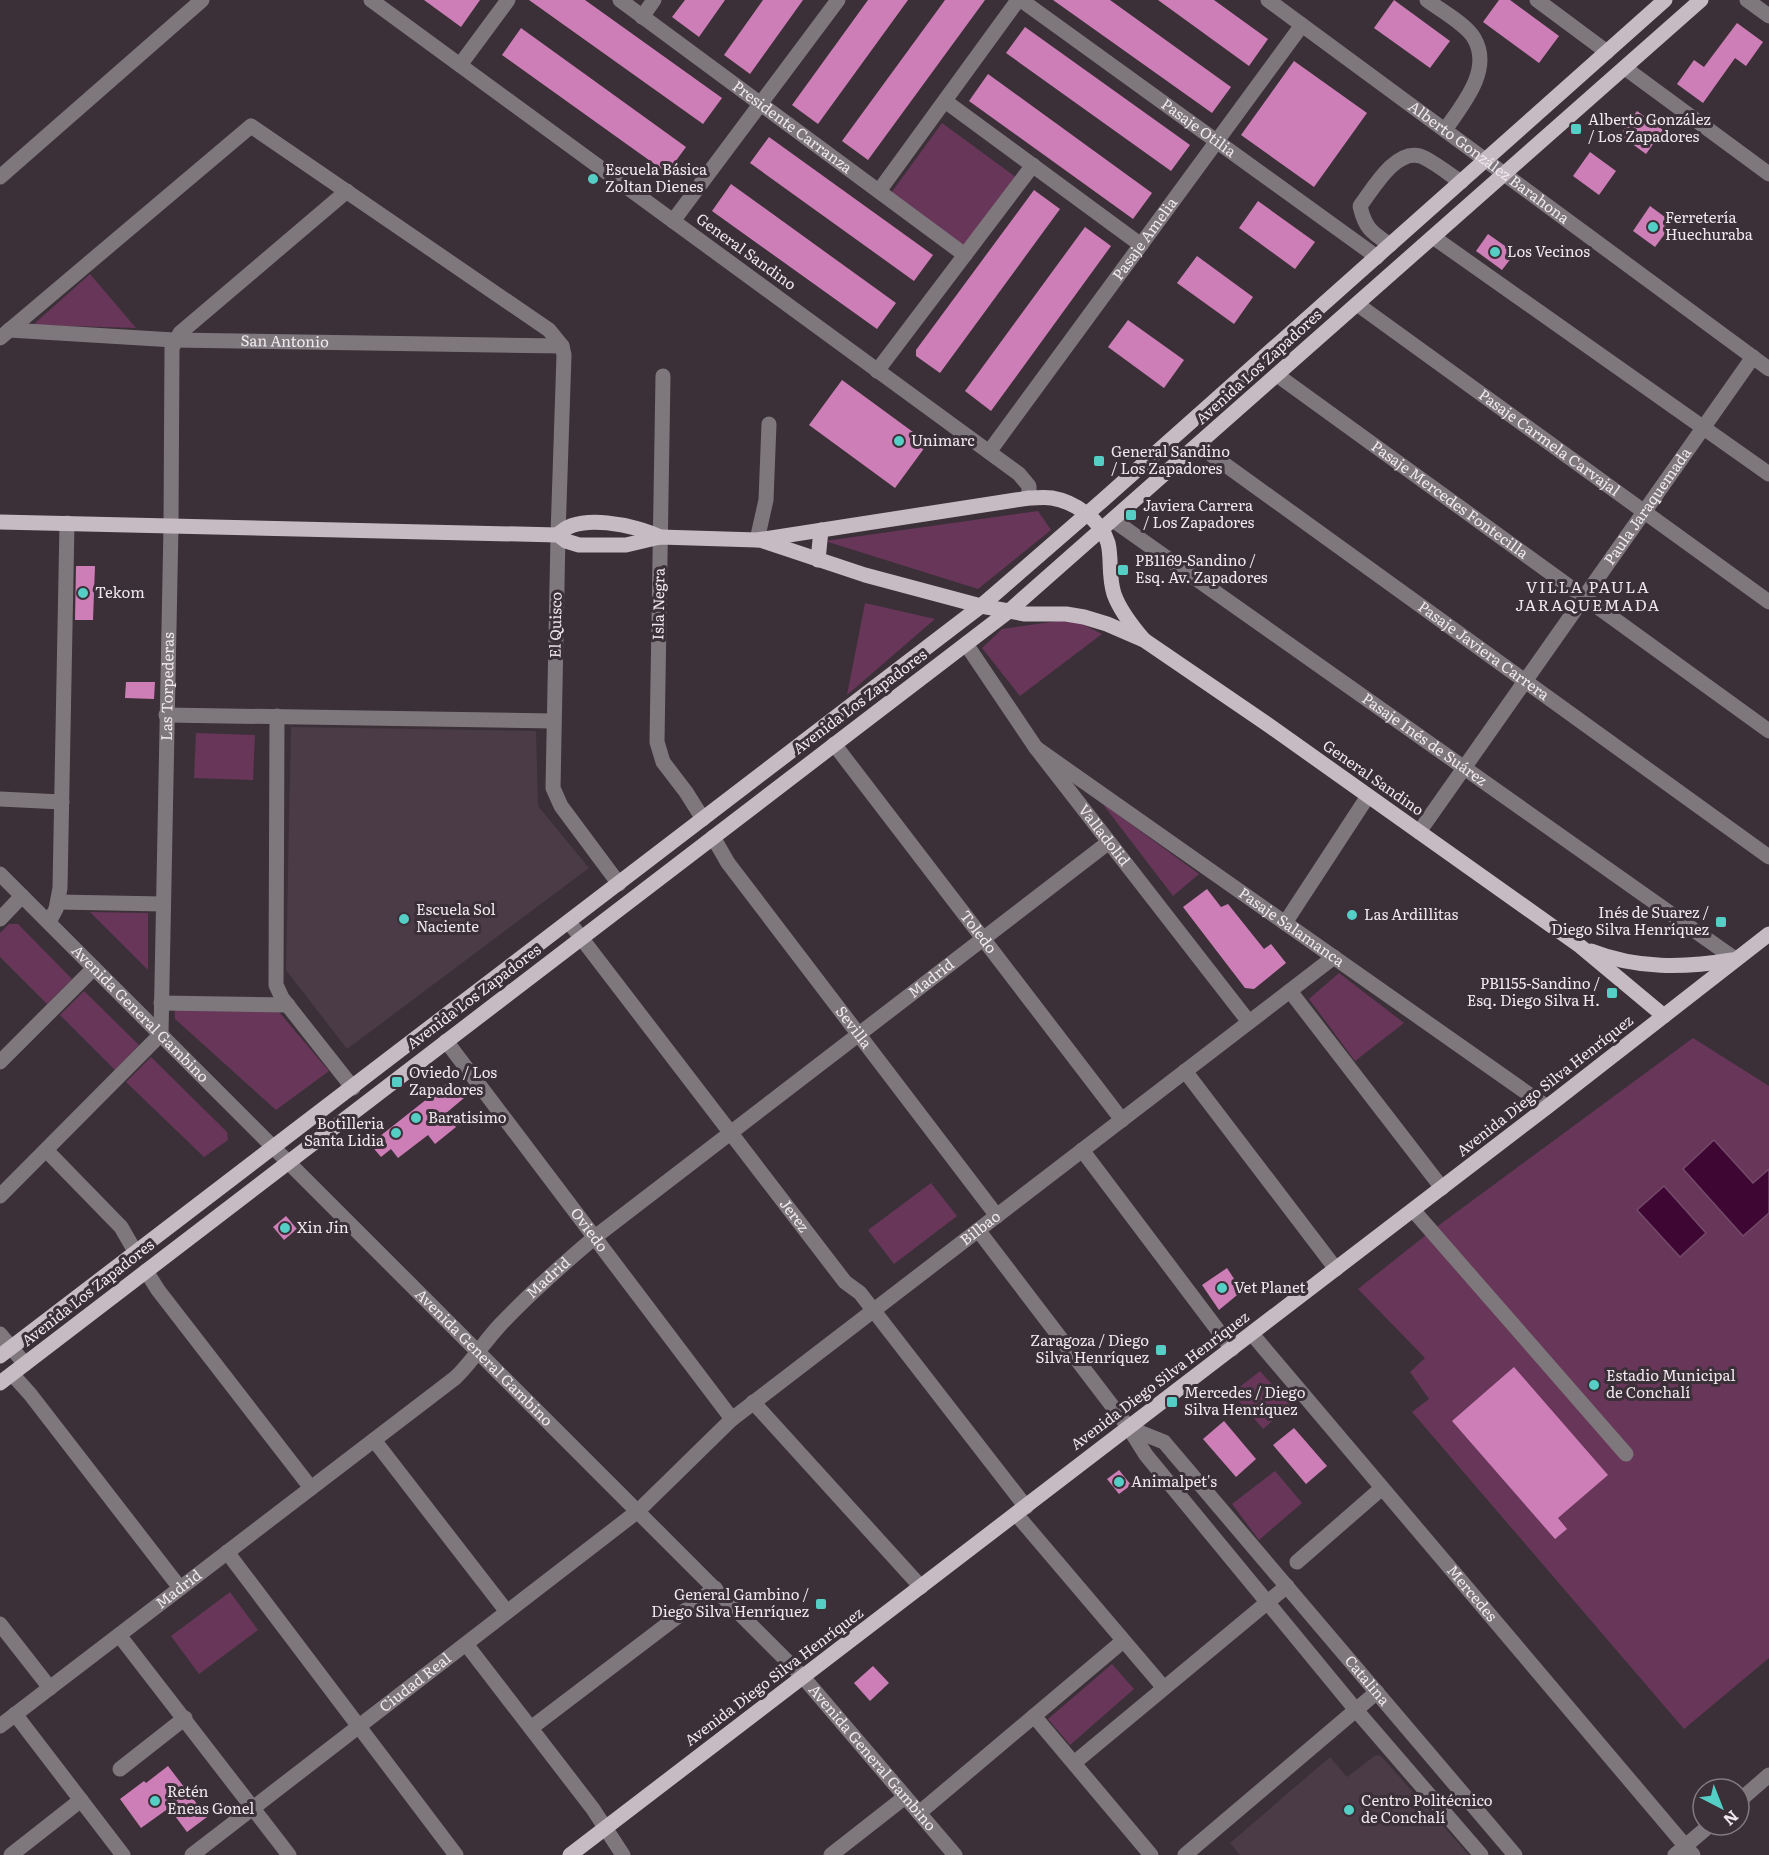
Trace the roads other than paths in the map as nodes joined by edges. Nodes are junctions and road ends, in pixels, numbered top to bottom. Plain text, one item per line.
1 (202, 0) edge
2 (371, 0) edge
3 (508, 0) edge
4 (620, 0) edge
5 (654, 0) edge
6 (838, 0) edge
7 (1019, 0) edge
8 (1268, 0) edge
9 (1427, 0) edge
10 (1537, 0) edge
11 (1665, 0) edge
12 (1701, 0) edge
13 (1747, 0) edge
14 (642, 16) junction
15 (1769, 16) edge
16 (1302, 25) junction
17 (1607, 52) junction
18 (460, 65) junction
19 (1624, 68) junction
20 (945, 101) junction
21 (761, 104) junction
22 (1445, 130) junction
23 (1217, 141) junction
24 (1485, 160) junction
25 (1033, 165) junction
26 (1505, 174) junction
27 (1769, 174) edge
28 (0, 177) edge
29 (1461, 182) junction
30 (347, 191) junction
31 (879, 191) junction
32 (673, 221) junction
33 (1432, 237) junction
34 (1141, 245) junction
35 (1390, 245) junction
36 (965, 255) junction
37 (1377, 257) junction
38 (1357, 304) junction
39 (4, 334) edge
40 (174, 340) junction
41 (561, 346) junction
42 (1753, 357) junction
43 (1769, 369) edge
44 (878, 371) junction
45 (1277, 375) junction
46 (663, 376) dead end
47 (769, 424) dead end
48 (1704, 427) junction
49 (1198, 445) junction
50 (989, 452) junction
51 (1769, 474) edge
52 (1029, 498) junction
53 (1644, 512) junction
54 (1087, 514) junction
55 (1113, 520) junction
56 (0, 522) edge
57 (67, 523) junction
58 (171, 526) junction
59 (821, 530) junction
60 (1101, 531) junction
61 (558, 535) junction
62 (660, 537) junction
63 (757, 540) junction
64 (818, 560) junction
65 (1584, 597) junction
66 (1769, 602) edge
67 (981, 606) junction
68 (1008, 611) junction
69 (1144, 640) junction
70 (966, 644) junction
71 (1525, 681) junction
72 (166, 715) junction
73 (277, 717) junction
74 (554, 721) junction
75 (1769, 731) edge
76 (834, 744) junction
77 (1036, 748) junction
78 (1464, 768) junction
79 (1368, 796) junction
80 (0, 799) edge
81 (62, 802) junction
82 (703, 819) junction
83 (1419, 832) junction
84 (713, 837) junction
85 (1109, 842) junction
86 (1769, 857) edge
87 (0, 874) edge
88 (618, 884) junction
89 (22, 896) junction
90 (58, 903) junction
91 (163, 904) junction
92 (0, 919) edge
93 (49, 922) junction
94 (569, 922) junction
95 (1284, 923) junction
96 (1769, 934) edge
97 (581, 938) junction
98 (983, 938) junction
99 (1580, 946) junction
100 (1334, 957) junction
101 (1735, 959) junction
102 (94, 968) junction
103 (1290, 991) junction
104 (161, 1003) junction
105 (288, 1005) junction
106 (1664, 1016) junction
107 (1249, 1022) junction
108 (161, 1034) junction
109 (859, 1034) junction
110 (446, 1041) junction
111 (0, 1062) edge
112 (1185, 1071) junction
113 (353, 1088) junction
114 (1547, 1107) junction
115 (1122, 1120) junction
116 (731, 1132) junction
117 (274, 1148) junction
118 (46, 1150) junction
119 (1082, 1150) junction
120 (288, 1161) junction
121 (1442, 1188) junction
122 (0, 1196) edge
123 (1413, 1210) junction
124 (997, 1216) junction
125 (978, 1230) junction
126 (595, 1237) junction
127 (136, 1253) junction
128 (1336, 1269) junction
129 (146, 1271) junction
130 (873, 1310) junction
131 (0, 1334) edge
132 (1252, 1334) junction
133 (1232, 1349) junction
134 (6, 1352) edge
135 (479, 1352) junction
136 (25, 1364) junction
137 (6, 1378) edge
138 (753, 1402) junction
139 (732, 1419) junction
140 (1129, 1428) junction
141 (374, 1440) junction
142 (1626, 1454) dead end
143 (311, 1488) junction
144 (1382, 1488) junction
145 (1218, 1506) junction
146 (1021, 1510) junction
147 (638, 1511) junction
148 (1200, 1520) junction
149 (227, 1552) junction
150 (1297, 1562) dead end
151 (1287, 1586) junction
152 (921, 1587) junction
153 (180, 1588) junction
154 (715, 1588) junction
155 (1268, 1602) junction
156 (507, 1612) junction
157 (0, 1624) edge
158 (119, 1635) junction
159 (1123, 1641) junction
160 (466, 1644) junction
161 (803, 1677) junction
162 (50, 1688) junction
163 (1164, 1688) junction
164 (1377, 1692) junction
165 (1356, 1710) junction
166 (15, 1714) junction
167 (1034, 1716) junction
168 (185, 1718) junction
169 (0, 1726) edge
170 (359, 1726) junction
171 (531, 1728) junction
172 (1074, 1764) junction
173 (120, 1769) dead end
174 (1769, 1775) edge
175 (1751, 1791) edge
176 (905, 1797) junction
177 (81, 1800) junction
178 (253, 1808) junction
179 (919, 1814) junction
180 (605, 1828) junction
181 (1698, 1837) edge
182 (1684, 1852) edge
183 (11, 1855) edge
184 (123, 1855) edge
185 (192, 1855) edge
186 (289, 1855) edge
187 (456, 1855) edge
188 (570, 1855) edge
189 (624, 1855) edge
190 (831, 1855) edge
191 (955, 1855) edge
192 (1151, 1855) edge
193 (1185, 1855) edge
194 (1480, 1855) edge
195 (1515, 1855) edge

1 - 28 street
2 - 18 street, General Sandino
3 - 18 street
4 - 14 street, Presidente Carranza
5 - 14 street
6 - 21 street
7 - 20 street
7 - 23 street, Pasaje Otilia
8 - 16 street, Alberto González Barahona
9 - 22 street
10 - 17 street
11 - 17 main road, Avenida Los Zapadores
12 - 19 main road, Avenida Los Zapadores
13 - 15 street
14 - 21 street, Presidente Carranza
16 - 22 street, Alberto González Barahona
16 - 23 street, Pasaje Amelia
17 - 24 main road, Avenida Los Zapadores
18 - 32 street, General Sandino
19 - 26 main road, Avenida Los Zapadores
19 - 27 street
20 - 25 street
20 - 31 street
21 - 31 street, Presidente Carranza
21 - 32 street
22 - 24 street, Alberto González Barahona
23 - 34 street, Pasaje Amelia
23 - 37 street, Pasaje Otilia
24 - 26 street, Alberto González Barahona
24 - 29 main road, Avenida Los Zapadores
25 - 34 street
25 - 36 street
26 - 33 main road, Avenida Los Zapadores
26 - 42 street, Alberto González Barahona
29 - 35 main road, Avenida Los Zapadores
29 - 35 street
30 - 39 street
30 - 40 street
30 - 41 street
31 - 36 street, Presidente Carranza
32 - 44 street, General Sandino
33 - 38 main road, Avenida Los Zapadores
33 - 48 street
34 - 50 street, Pasaje Amelia
35 - 37 main road, Avenida Los Zapadores
36 - 44 street
37 - 54 main road, Avenida Los Zapadores
38 - 45 main road, Avenida Los Zapadores
38 - 53 street, Pasaje Carmela Carvajal
39 - 40 street, San Antonio
40 - 41 street, San Antonio
40 - 58 street, Las Torpederas
41 - 61 street, El Quisco
42 - 43 street, Alberto González Barahona
42 - 48 street, Paula Jaraquemada
44 - 50 street, General Sandino
45 - 49 main road, Avenida Los Zapadores
45 - 65 street, Pasaje Mercedes Fontecilla
46 - 62 street, Isla Negra
47 - 63 street
48 - 51 street
48 - 53 street, Paula Jaraquemada
49 - 55 main road, Avenida Los Zapadores
49 - 71 street, Pasaje Javiera Carrera
50 - 52 street, General Sandino
52 - 54 main road, General Sandino
52 - 59 main road
53 - 65 street, Paula Jaraquemada
53 - 66 street, Pasaje Carmela Carvajal
54 - 60 main road, General Sandino
54 - 67 main road, Avenida Los Zapadores
55 - 60 main road, Avenida Los Zapadores
55 - 78 street, Pasaje Inés de Suárez
56 - 57 main road
57 - 58 main road
57 - 81 street
58 - 61 main road
58 - 72 street, Las Torpederas
59 - 63 main road
59 - 64 main road
60 - 68 main road, Avenida Los Zapadores
60 - 69 main road, General Sandino
61 - 62 main road
61 - 62 main road
61 - 74 street, El Quisco
62 - 63 main road
62 - 82 street, Isla Negra
63 - 64 main road, General Sandino
64 - 67 main road, General Sandino
65 - 71 street, Paula Jaraquemada
65 - 75 street, Pasaje Mercedes Fontecilla
67 - 68 main road, General Sandino
67 - 82 main road, Avenida Los Zapadores
68 - 69 main road, General Sandino
68 - 70 main road, Avenida Los Zapadores
69 - 79 main road, General Sandino
70 - 76 main road, Avenida Los Zapadores
70 - 77 street, Valladolid
71 - 78 street, Paula Jaraquemada
71 - 86 street, Pasaje Javiera Carrera
72 - 73 street
72 - 91 street, Las Torpederas
73 - 74 street
73 - 105 street
74 - 88 street, El Quisco
76 - 84 main road, Avenida Los Zapadores
76 - 98 street, Toledo
77 - 85 street, Valladolid
77 - 95 street, Pasaje Salamanca
78 - 83 street, Paula Jaraquemada
78 - 101 street, Pasaje Inés de Suárez
79 - 83 main road, General Sandino
79 - 95 street
80 - 81 street
81 - 90 street
82 - 88 main road, Avenida Los Zapadores
83 - 99 main road, General Sandino
84 - 97 main road, Avenida Los Zapadores
84 - 109 street, Sevilla
85 - 98 street, Madrid
85 - 107 street, Valladolid
87 - 89 street, Avenida General Gambino
88 - 94 main road, Avenida Los Zapadores
89 - 92 street
89 - 93 street, Avenida General Gambino
90 - 91 street
90 - 93 street
91 - 104 street, Las Torpederas
93 - 102 street, Avenida General Gambino
94 - 97 street, Jerez
94 - 113 main road, Avenida Los Zapadores
95 - 100 street, Pasaje Salamanca
96 - 101 main road, Avenida Diego Silva Henríquez
97 - 110 main road, Avenida Los Zapadores
97 - 116 street, Jerez
98 - 109 street, Madrid
98 - 115 street, Toledo
99 - 101 main road, General Sandino
99 - 106 main road, General Sandino
100 - 103 street, Bilbao
100 - 114 street, Pasaje Salamanca
101 - 106 main road, Avenida Diego Silva Henríquez
102 - 108 street, Avenida General Gambino
102 - 111 street
103 - 107 street, Bilbao
103 - 121 street
104 - 105 street
104 - 108 street, Las Torpederas
105 - 113 street
106 - 114 main road, Avenida Diego Silva Henríquez
107 - 112 street, Bilbao
108 - 117 street, Avenida General Gambino
108 - 118 street
109 - 116 street, Madrid
109 - 124 street, Sevilla
110 - 120 main road, Avenida Los Zapadores
110 - 126 street, Oviedo
112 - 115 street, Bilbao
112 - 128 street
113 - 117 main road, Avenida Los Zapadores
114 - 121 main road, Avenida Diego Silva Henríquez
115 - 119 street, Bilbao
116 - 126 street, Madrid
116 - 130 street, Jerez
117 - 120 street, Avenida General Gambino
117 - 127 main road, Avenida Los Zapadores
118 - 122 street
118 - 127 street
119 - 124 street, Bilbao
119 - 133 street
120 - 129 main road, Avenida Los Zapadores
120 - 135 street, Avenida General Gambino
121 - 123 main road, Avenida Diego Silva Henríquez
123 - 128 main road, Avenida Diego Silva Henríquez
123 - 142 street
124 - 125 street, Bilbao
125 - 130 street, Bilbao
125 - 140 street
126 - 135 street, Madrid
126 - 139 street, Oviedo
127 - 134 main road, Avenida Los Zapadores
128 - 132 main road, Avenida Diego Silva Henríquez
129 - 136 main road, Avenida Los Zapadores
129 - 143 street
130 - 138 street, Bilbao
130 - 146 street, Jerez
131 - 134 street
132 - 133 main road, Avenida Diego Silva Henríquez
132 - 144 street, Mercedes
133 - 140 main road, Avenida Diego Silva Henríquez
134 - 136 street
135 - 141 street, Madrid
135 - 147 street, Avenida General Gambino
136 - 137 main road, Avenida Los Zapadores
137 - 153 street
138 - 139 street, Bilbao
138 - 152 street
139 - 147 street, Bilbao
140 - 145 street, Catalina
140 - 146 main road, Avenida Diego Silva Henríquez
140 - 148 street, Catalina
141 - 143 street, Madrid
141 - 156 street
143 - 149 street, Madrid
144 - 150 street
144 - 182 street, Mercedes
145 - 148 street
145 - 151 street, Catalina
146 - 152 main road, Avenida Diego Silva Henríquez
146 - 159 street, Jerez
147 - 154 street, Avenida General Gambino
147 - 156 street, Ciudad Real
148 - 155 street, Catalina
149 - 153 street, Madrid
149 - 170 street
151 - 155 street
151 - 164 street, Catalina
152 - 161 main road, Avenida Diego Silva Henríquez
153 - 158 street, Madrid
154 - 161 street, Avenida General Gambino
154 - 171 street
155 - 163 street
155 - 165 street, Catalina
156 - 160 street, Ciudad Real
157 - 162 street
158 - 162 street, Madrid
158 - 168 street
159 - 163 street, Jerez
159 - 167 street
160 - 170 street, Ciudad Real
160 - 171 street
161 - 176 street, Avenida General Gambino
161 - 180 main road, Avenida Diego Silva Henríquez
162 - 166 street, Madrid
163 - 172 street
164 - 165 street
164 - 195 street, Catalina
165 - 193 street
165 - 194 street, Catalina
166 - 169 street, Madrid
166 - 177 street
167 - 172 street
167 - 179 street
168 - 173 street
168 - 178 street
170 - 178 street, Ciudad Real
170 - 187 street
171 - 180 street
172 - 192 street
174 - 175 street
176 - 179 street, Avenida General Gambino
176 - 190 street
177 - 183 street
177 - 184 street
178 - 185 street, Ciudad Real
178 - 186 street
179 - 191 street, Avenida General Gambino
180 - 188 main road, Avenida Diego Silva Henríquez
180 - 189 street
181 - 182 street

